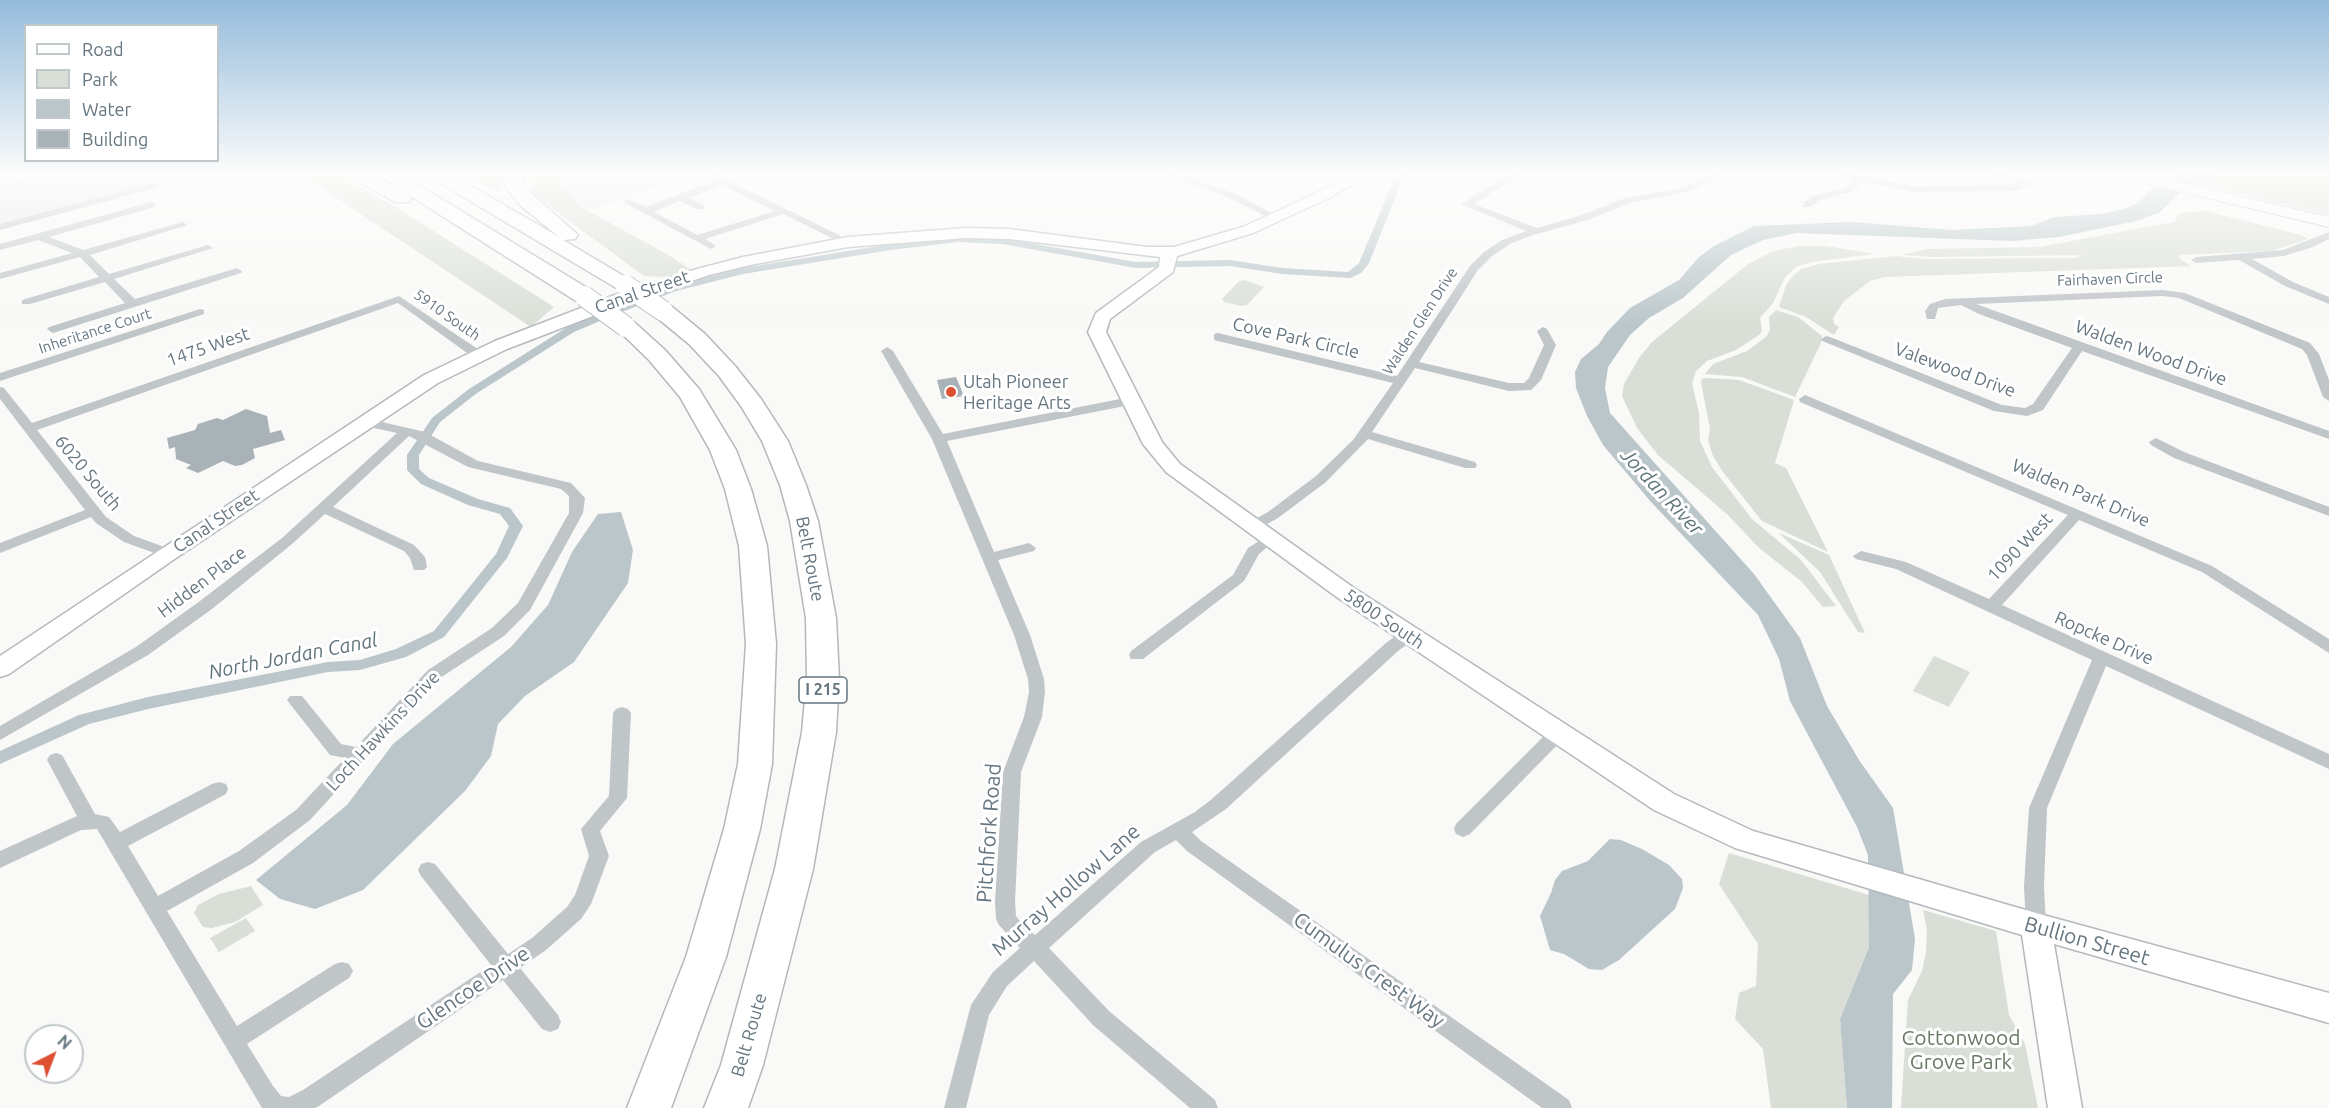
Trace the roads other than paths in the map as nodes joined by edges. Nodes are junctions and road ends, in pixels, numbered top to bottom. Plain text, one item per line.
1 (27, 225) edge
2 (82, 225) edge
3 (183, 225) dead end
4 (447, 225) edge
5 (470, 225) edge
6 (524, 225) edge
7 (557, 225) edge
8 (672, 225) edge
9 (740, 225) edge
10 (812, 225) edge
11 (1258, 225) edge
12 (1520, 225) edge
13 (1559, 225) edge
14 (1536, 231) junction
15 (2329, 235) edge
16 (39, 237) junction
17 (697, 238) junction
18 (848, 242) junction
19 (711, 246) dead end
20 (0, 247) edge
21 (208, 248) dead end
22 (82, 254) junction
23 (2243, 258) junction
24 (1168, 260) junction
25 (2196, 260) dead end
26 (237, 271) dead end
27 (550, 275) junction
28 (3, 276) dead end
29 (107, 278) junction
30 (624, 284) junction
31 (399, 299) joint
32 (2329, 301) edge
33 (26, 302) dead end
34 (1962, 302) junction
35 (133, 304) junction
36 (200, 312) dead end
37 (1931, 317) dead end
38 (53, 329) dead end
39 (1543, 332) dead end
40 (1218, 337) dead end
41 (1826, 340) dead end
42 (2079, 346) junction
43 (887, 351) dead end
44 (478, 355) junction
45 (1412, 364) junction
46 (0, 377) edge
47 (1401, 381) junction
48 (0, 391) edge
49 (2329, 398) edge
50 (1805, 399) dead end
51 (1130, 401) junction
52 (365, 422) junction
53 (29, 428) junction
54 (413, 433) junction
55 (1366, 434) junction
56 (2329, 435) edge
57 (939, 439) junction
58 (2156, 442) dead end
59 (1470, 465) dead end
60 (322, 508) junction
61 (92, 512) junction
62 (2329, 512) edge
63 (2078, 513) junction
64 (1262, 532) junction
65 (0, 548) edge
66 (1029, 548) dead end
67 (168, 553) junction
68 (1861, 556) dead end
69 (989, 558) junction
70 (419, 567) dead end
71 (1991, 607) junction
72 (1407, 636) junction
73 (2329, 647) edge
74 (1137, 655) dead end
75 (2101, 658) junction
76 (0, 669) edge
77 (296, 700) dead end
78 (622, 713) dead end
79 (1558, 733) junction
80 (0, 734) edge
81 (360, 754) junction
82 (56, 760) dead end
83 (2329, 762) edge
84 (219, 789) dead end
85 (89, 821) junction
86 (1463, 829) dead end
87 (1178, 830) junction
88 (118, 842) junction
89 (0, 860) edge
90 (428, 870) dead end
91 (1846, 871) joint
92 (157, 907) junction
93 (2036, 926) junction
94 (1034, 948) junction
95 (505, 966) junction
96 (342, 971) dead end
97 (2329, 1008) edge
98 (550, 1022) dead end
99 (234, 1040) junction
100 (290, 1108) edge
101 (649, 1108) edge
102 (726, 1108) edge
103 (955, 1108) edge
104 (1207, 1108) edge
105 (1561, 1108) edge
106 (2065, 1108) edge

1 - 16 street
2 - 16 street
3 - 22 street
4 - 27 highway
5 - 27 highway
6 - 30 highway, Belt Route / I 215
7 - 30 highway
8 - 17 street
9 - 17 street
10 - 18 street
11 - 24 street, Canal Street
12 - 14 street
13 - 14 street, Walden Glen Drive
14 - 45 street, Walden Glen Drive
15 - 23 street
16 - 20 street
16 - 22 street
17 - 19 street
18 - 24 street, Canal Street
18 - 44 street, Canal Street
21 - 29 street
22 - 28 street
22 - 29 street
23 - 25 street
23 - 32 street
24 - 51 street, 5800 South
26 - 35 street
27 - 101 highway, bridge
29 - 33 street
29 - 35 street
30 - 102 highway, Belt Route / I 215, bridge
31 - 44 street, 5910 South
31 - 53 street, 1475 West
34 - 37 street, Fairhaven Circle
34 - 42 street, Walden Wood Drive
34 - 49 street, Fairhaven Circle
35 - 38 street
36 - 46 street, Inheritance Court
39 - 45 street
40 - 47 street, Cove Park Circle
41 - 42 street, Valewood Drive
42 - 56 street, Walden Wood Drive
43 - 57 street, Pitchfork Road
44 - 52 street, Canal Street
45 - 47 street, Walden Glen Drive
47 - 55 street, Walden Glen Drive
48 - 53 street, 6020 South
50 - 63 street, Walden Park Drive
51 - 57 street
51 - 64 street, 5800 South
52 - 54 street, Loch Hawkins Drive
52 - 67 street, Canal Street
53 - 61 street, 6020 South
54 - 60 street, Hidden Place
54 - 81 street, Loch Hawkins Drive
55 - 59 street
55 - 64 street, Walden Glen Drive
57 - 69 street, Pitchfork Road
58 - 62 street
60 - 70 street
60 - 80 street, Hidden Place
61 - 65 street
61 - 67 street, 6020 South
63 - 71 street, 1090 West
63 - 73 street, Walden Park Drive
64 - 72 street, 5800 South
64 - 74 street, Walden Glen Drive
66 - 69 street
67 - 76 street, Canal Street
68 - 71 street, Ropcke Drive
69 - 94 street, Pitchfork Road
71 - 75 street, Ropcke Drive
72 - 79 street, 5800 South
72 - 87 street, Murray Hollow Lane
75 - 83 street, Ropcke Drive
75 - 93 street
77 - 81 street
78 - 95 street, Glencoe Drive
79 - 86 street
79 - 91 street, 5800 South
81 - 92 street, Loch Hawkins Drive
82 - 85 street
84 - 88 street
85 - 88 street, Glencoe Drive
85 - 89 street
87 - 94 street, Murray Hollow Lane
87 - 105 street, Cumulus Crest Way
88 - 92 street, Glencoe Drive
90 - 95 street
91 - 93 street, Bullion Street
92 - 99 street, Glencoe Drive
93 - 97 street, Bullion Street
93 - 106 street
94 - 103 street, Murray Hollow Lane
94 - 104 street, Pitchfork Road
95 - 98 street
95 - 100 street, Glencoe Drive
96 - 99 street
99 - 100 street, Glencoe Drive

